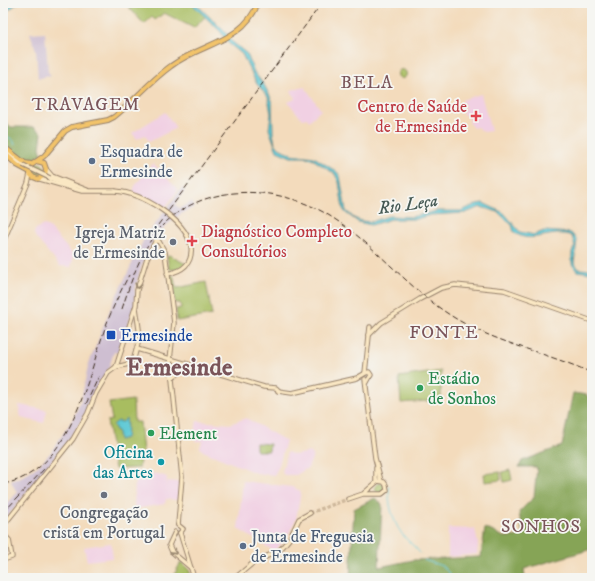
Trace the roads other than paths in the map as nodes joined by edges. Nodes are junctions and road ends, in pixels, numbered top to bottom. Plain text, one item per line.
1 (258, 3) edge
2 (3, 149) edge
3 (44, 156) junction
4 (37, 161) junction
5 (31, 164) junction
6 (44, 164) junction
7 (46, 169) junction
8 (30, 173) junction
9 (37, 178) junction
10 (28, 183) junction
11 (88, 191) junction
12 (3, 242) edge
13 (167, 274) junction
14 (135, 316) junction
15 (592, 321) edge
16 (137, 349) junction
17 (170, 360) junction
18 (188, 365) junction
19 (116, 367) junction
20 (366, 376) junction
21 (172, 378) junction
22 (377, 465) junction
23 (382, 481) junction
24 (376, 482) junction
25 (373, 486) junction
26 (376, 493) junction
27 (363, 494) junction
28 (348, 499) tunnel mouth
29 (310, 513) tunnel mouth
30 (178, 525) junction
31 (3, 526) edge
32 (175, 532) junction
33 (180, 533) junction
34 (3, 534) edge
35 (3, 559) edge
36 (191, 568) junction
37 (194, 578) edge
38 (235, 578) edge

1 - 3 main road
2 - 5 main road
2 - 8 main road
2 - 11 main road, bridge
3 - 4 main road
3 - 6 main road
4 - 5 main road
4 - 6 main road
5 - 8 main road
6 - 7 main road
7 - 9 main road
7 - 11 main road
8 - 9 main road
8 - 10 main road
9 - 10 main road
9 - 11 main road
10 - 12 main road
11 - 13 main road, bridge
13 -> 14 main road
13 - 17 main road
14 - 16 main road
14 - 19 main road
15 - 20 main road
16 - 17 main road
16 - 19 main road
17 - 18 main road
17 - 21 main road
18 - 20 main road
18 - 21 main road
19 - 31 main road
20 - 22 main road
21 - 30 main road
22 - 23 main road
22 - 24 main road
23 - 24 main road
23 - 26 main road
24 - 25 main road
25 - 26 main road
25 - 27 main road
26 - 27 main road
27 - 28 main road
29 - 38 main road
30 - 32 main road
30 - 33 main road
32 - 33 main road
32 -> 36 main road
33 - 36 main road
34 - 35 main road
36 - 37 main road

